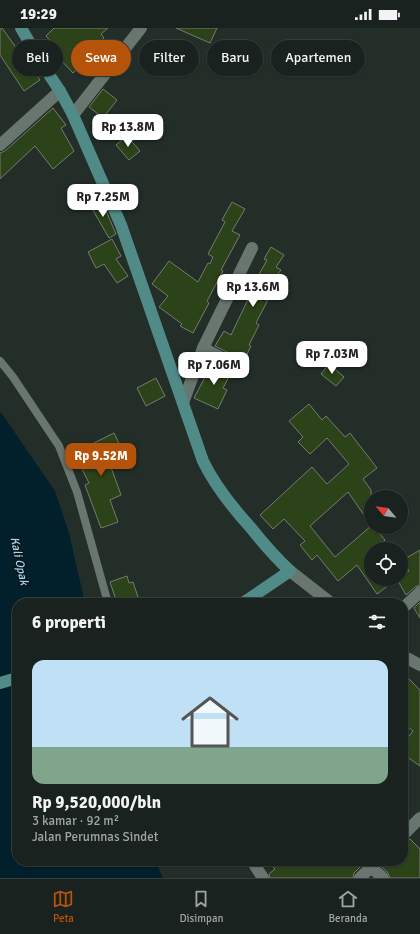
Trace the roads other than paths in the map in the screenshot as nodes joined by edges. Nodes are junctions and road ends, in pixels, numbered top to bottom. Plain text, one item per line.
1 (21, 28) edge
2 (136, 30) edge
3 (60, 90) junction
4 (73, 115) junction
5 (0, 145) edge
6 (252, 248) dead end
7 (203, 348) junction
8 (0, 361) edge
9 (236, 365) dead end
10 (183, 402) junction
11 (290, 571) junction
12 (420, 592) edge
13 (107, 598) edge
14 (250, 598) edge
15 (325, 598) edge
16 (408, 603) edge
17 (12, 679) edge
18 (0, 683) edge
19 (420, 818) edge
20 (408, 830) edge
21 (255, 866) edge
22 (372, 866) edge
23 (375, 866) edge
24 (263, 878) edge
25 (360, 878) edge
26 (383, 878) edge

1 - 3 street
2 - 4 street
3 - 4 street
3 - 5 street
4 - 10 street
6 - 7 street
7 - 9 street
7 - 10 street
8 - 13 lane
10 - 11 street
11 - 14 street
11 - 15 street
12 - 16 street
17 - 18 street
19 - 20 street
21 - 24 street
22 - 25 street
23 - 26 street

